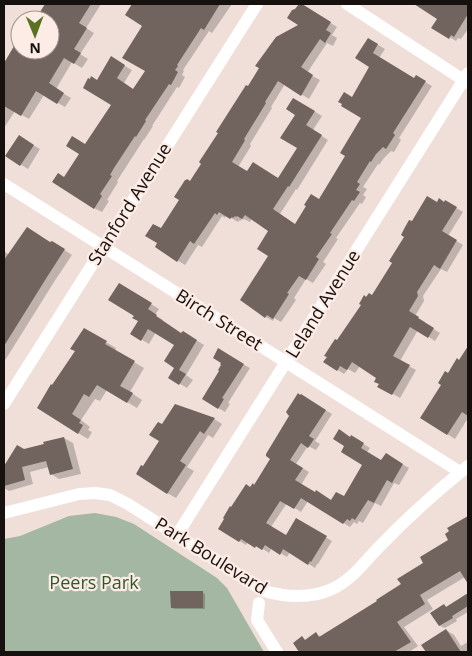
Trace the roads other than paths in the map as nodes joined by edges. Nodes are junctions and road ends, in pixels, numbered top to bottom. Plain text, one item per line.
1 (257, 4) edge
2 (347, 4) edge
3 (467, 78) edge
4 (4, 184) edge
5 (103, 247) junction
6 (286, 363) junction
7 (4, 404) edge
8 (464, 469) edge
9 (4, 513) edge
10 (176, 535) junction
11 (259, 604) dead end
12 (277, 652) edge

1 - 5 street, Stanford Avenue
2 - 3 street
3 - 6 street, Leland Avenue
4 - 5 street, Birch Street
5 - 6 street, Birch Street
5 - 7 street, Stanford Avenue
6 - 8 street, Birch Street
6 - 10 street, Leland Avenue
8 - 10 street, Park Boulevard
9 - 10 street, Park Boulevard
11 - 12 street

